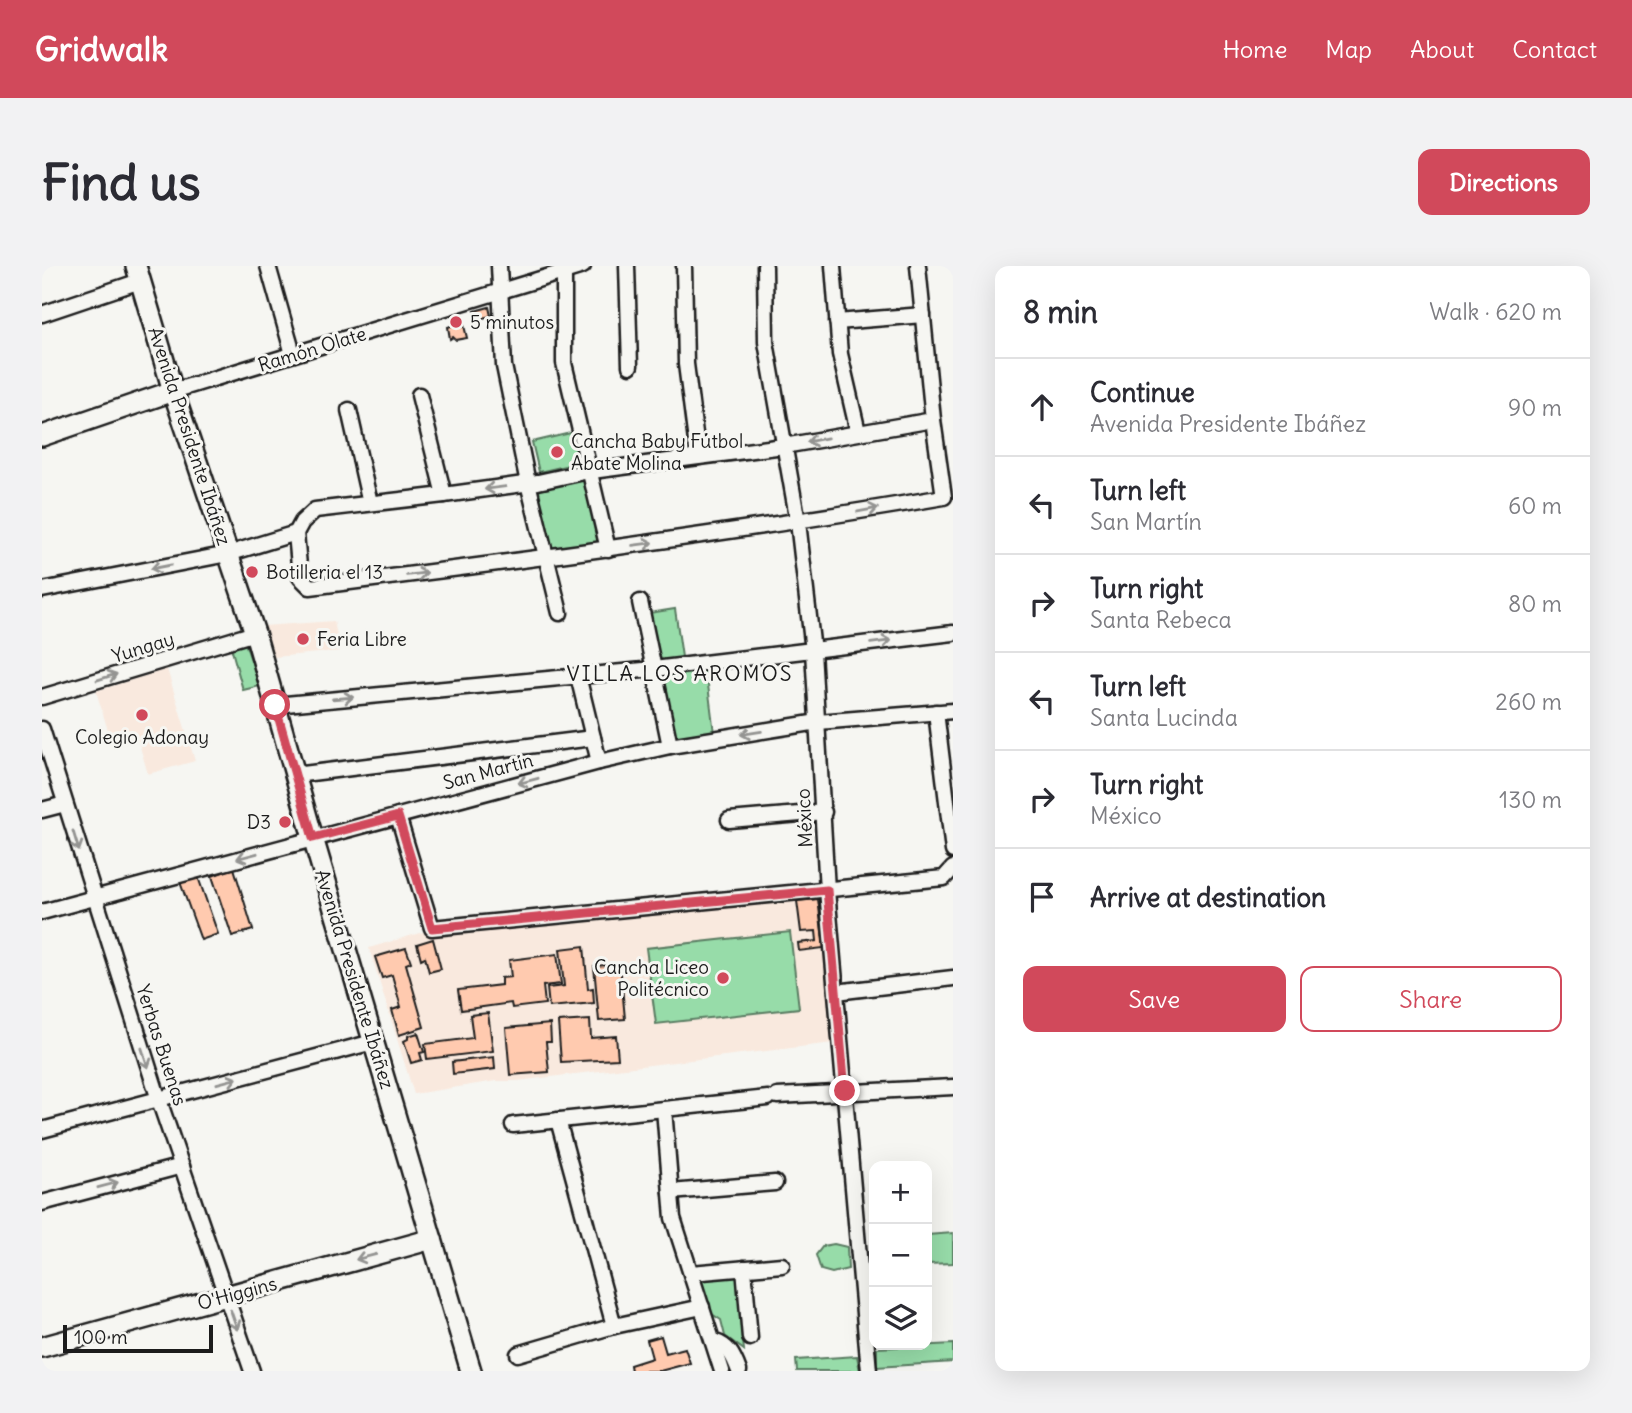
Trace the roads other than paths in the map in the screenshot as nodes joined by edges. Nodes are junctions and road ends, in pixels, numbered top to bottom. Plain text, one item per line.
1 (268, 266) edge
2 (499, 266) edge
3 (583, 266) edge
4 (626, 266) edge
5 (684, 266) edge
6 (765, 266) edge
7 (834, 266) edge
8 (919, 266) edge
9 (564, 269) edge
10 (138, 273) edge
11 (500, 291) junction
12 (42, 314) edge
13 (923, 315) junction
14 (837, 322) junction
15 (293, 355) junction
16 (630, 366) dead end
17 (173, 391) junction
18 (419, 395) dead end
19 (349, 410) dead end
20 (933, 420) junction
21 (858, 432) junction
22 (42, 436) edge
23 (784, 446) junction
24 (698, 457) junction
25 (590, 471) junction
26 (528, 483) junction
27 (444, 495) junction
28 (370, 503) junction
29 (798, 522) junction
30 (296, 533) junction
31 (608, 549) junction
32 (228, 554) junction
33 (548, 557) junction
34 (42, 590) edge
35 (640, 602) dead end
36 (560, 613) dead end
37 (953, 633) edge
38 (255, 634) junction
39 (813, 650) junction
40 (654, 669) junction
41 (578, 676) junction
42 (42, 697) edge
43 (275, 705) junction
44 (953, 711) edge
45 (936, 712) junction
46 (818, 722) junction
47 (42, 729) edge
48 (593, 738) junction
49 (670, 746) junction
50 (599, 762) junction
51 (295, 775) junction
52 (65, 804) junction
53 (42, 810) edge
54 (824, 812) junction
55 (398, 816) junction
56 (729, 820) dead end
57 (313, 838) junction
58 (953, 851) edge
59 (949, 873) edge
60 (827, 890) junction
61 (94, 898) junction
62 (42, 912) edge
63 (953, 978) edge
64 (836, 992) junction
65 (373, 1042) junction
66 (953, 1087) edge
67 (845, 1091) junction
68 (159, 1100) junction
69 (664, 1109) junction
70 (558, 1120) junction
71 (513, 1125) dead end
72 (42, 1130) edge
73 (182, 1166) junction
74 (775, 1183) dead end
75 (671, 1192) junction
76 (42, 1203) edge
77 (432, 1239) junction
78 (782, 1265) dead end
79 (744, 1268) junction
80 (691, 1273) junction
81 (226, 1296) junction
82 (702, 1307) junction
83 (614, 1326) junction
84 (750, 1338) dead end
85 (713, 1341) junction
86 (42, 1347) edge
87 (518, 1354) dead end
88 (252, 1371) edge
89 (471, 1371) edge
90 (722, 1371) edge
91 (739, 1371) edge
92 (869, 1371) edge

1 - 15 street
2 - 11 street
3 - 9 street, Ramón Olate
4 - 16 street
5 - 24 street
6 - 23 street, México
7 - 14 street
8 - 13 street
9 - 11 street, Ramón Olate
9 - 25 street
10 - 12 street
10 - 17 main road, Avenida Presidente Ibáñez
11 - 15 street, Ramón Olate
11 - 26 street
13 - 14 street
13 - 20 street
14 - 21 street
15 - 17 street, Ramón Olate
17 - 22 main road, Ramón Olate
17 - 32 main road, Avenida Presidente Ibáñez
18 - 27 street
19 - 28 street
20 - 21 street
29 -> 20 street
21 -> 23 street
23 - 24 street
23 - 29 street, México
24 - 25 street
25 - 26 street
25 - 31 street
26 -> 27 street
26 - 33 street
27 - 28 street
28 - 30 street
31 -> 29 street
29 - 39 street, México
30 - 32 street
30 -> 33 street
31 - 33 street
32 -> 34 street
32 - 38 main road, Avenida Presidente Ibáñez
33 - 36 street
35 - 40 street
39 -> 37 street
42 -> 38 street, Yungay
38 - 43 main road, Avenida Presidente Ibáñez
39 - 40 street
39 - 46 street, México
40 - 41 street
40 - 49 street
43 -> 41 street
41 - 48 street
43 - 51 main road, Avenida Presidente Ibáñez
44 - 45 street, San Martín
45 - 46 street, San Martín
45 - 58 street
46 -> 49 street, San Martín
46 - 54 street, México
47 - 52 street, Yerbas Buenas
48 - 50 street
48 - 51 street
49 - 50 street, San Martín
50 -> 55 street, San Martín
51 - 57 main road, Avenida Presidente Ibáñez
52 - 53 street
52 -> 61 street, Yerbas Buenas
54 - 56 street
54 - 60 street, México
55 - 57 street, San Martín
55 - 60 street
57 -> 61 street, San Martín
57 - 65 main road, Avenida Presidente Ibáñez
59 - 60 street
60 - 64 street, México
61 - 62 street, San Martín
61 -> 68 street, Yerbas Buenas
63 - 64 street
64 - 67 street, México
68 -> 65 street
65 - 77 main road, Avenida Presidente Ibáñez
66 - 67 street
67 - 69 street
67 - 92 street, México
68 - 72 street
68 - 73 street, Yerbas Buenas
69 - 70 street
69 - 75 street
70 - 71 street
70 - 83 street
76 -> 73 street
73 - 81 street, Yerbas Buenas
74 - 75 street
75 - 80 street
77 -> 81 main road, O'Higgins
77 - 89 main road, Avenida Presidente Ibáñez
78 - 79 street
79 - 80 street
79 - 84 street
80 - 82 street
81 - 86 main road, O'Higgins
81 -> 88 street, Yerbas Buenas
82 - 83 street
82 - 85 street
83 - 87 street
85 - 90 street
85 - 91 street

